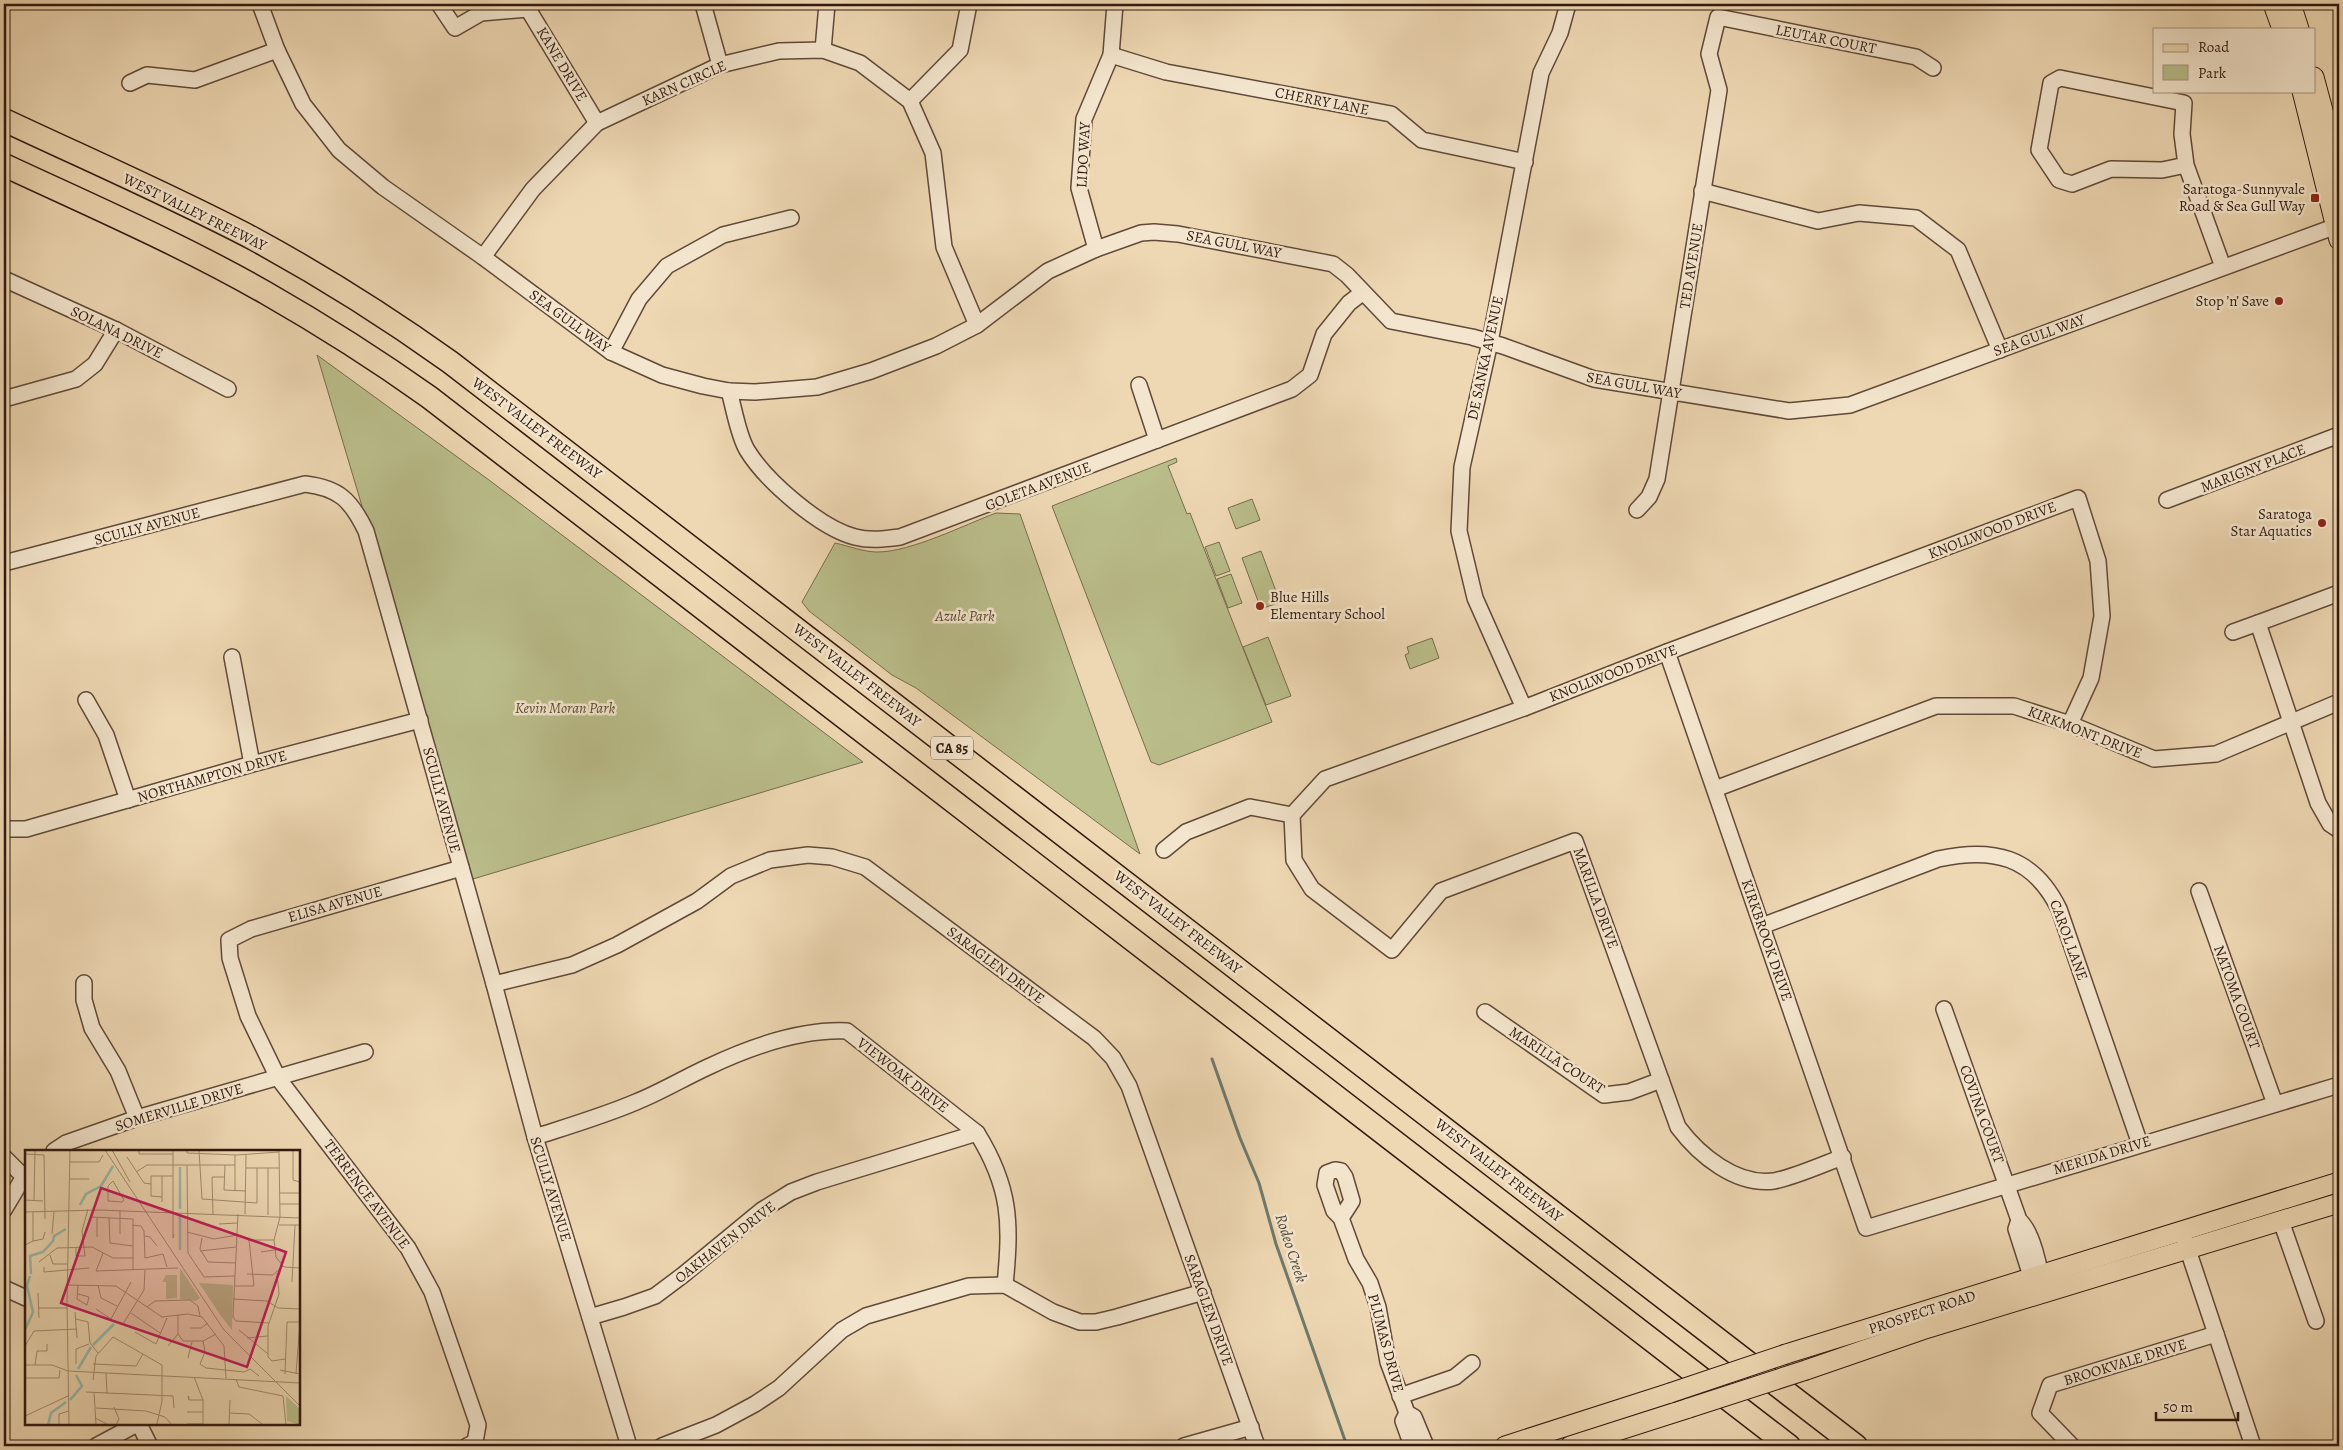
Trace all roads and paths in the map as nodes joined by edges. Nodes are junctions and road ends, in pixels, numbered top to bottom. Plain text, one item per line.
1 (260, 4) edge
2 (439, 4) edge
3 (702, 4) edge
4 (827, 4) edge
5 (969, 4) edge
6 (1115, 4) edge
7 (1568, 4) edge
8 (2273, 4) edge
9 (2292, 4) edge
10 (529, 6) edge
11 (1718, 17) joint
12 (2282, 28) edge
13 (2299, 28) edge
14 (276, 50) junction
15 (823, 50) junction
16 (1111, 55) junction
17 (720, 65) junction
18 (1933, 68) dead end
19 (130, 83) dead end
20 (2316, 84) edge
21 (2302, 92) edge
22 (910, 101) junction
23 (4, 120) edge
24 (597, 123) junction
25 (1525, 162) junction
26 (4, 165) edge
27 (2186, 165) junction
28 (2339, 170) edge
29 (1702, 191) junction
30 (791, 218) dead end
31 (2338, 230) edge
32 (1096, 249) junction
33 (483, 257) junction
34 (2223, 267) junction
35 (4, 279) edge
36 (1362, 293) junction
37 (977, 325) junction
38 (116, 330) junction
39 (1490, 342) junction
40 (2000, 350) junction
41 (610, 352) junction
42 (1139, 385) dead end
43 (228, 389) dead end
44 (729, 391) junction
45 (1672, 392) junction
46 (4, 399) edge
47 (2339, 435) edge
48 (1157, 440) junction
49 (2167, 500) dead end
50 (1637, 510) dead end
51 (4, 563) edge
52 (2339, 593) edge
53 (2258, 623) junction
54 (2233, 632) dead end
55 (1666, 652) junction
56 (232, 657) dead end
57 (86, 700) dead end
58 (2339, 702) edge
59 (1524, 708) junction
60 (420, 720) junction
61 (2292, 723) junction
62 (2070, 724) junction
63 (252, 764) junction
64 (1715, 789) junction
65 (128, 800) junction
66 (1292, 815) junction
67 (4, 829) edge
68 (2339, 830) edge
69 (1164, 850) dead end
70 (461, 868) junction
71 (2199, 891) dead end
72 (1762, 926) junction
73 (230, 958) joint
74 (84, 983) dead end
75 (494, 984) junction
76 (1944, 1008) dead end
77 (1485, 1012) dead end
78 (364, 1052) dead end
79 (278, 1078) junction
80 (1661, 1080) junction
81 (2339, 1085) edge
82 (2275, 1104) junction
83 (137, 1118) junction
84 (976, 1134) junction
85 (535, 1137) junction
86 (2140, 1144) junction
87 (56, 1150) edge
88 (4, 1157) edge
89 (1843, 1157) junction
90 (25, 1175) edge
91 (2339, 1182) edge
92 (2007, 1184) junction
93 (2339, 1204) edge
94 (4, 1210) edge
95 (1341, 1218) dead end
96 (2282, 1221) junction
97 (1866, 1228) joint
98 (2181, 1231) junction
99 (2187, 1249) junction
100 (2036, 1275) junction
101 (1004, 1285) junction
102 (4, 1288) edge
103 (1203, 1292) junction
104 (2042, 1293) junction
105 (25, 1298) edge
106 (590, 1316) junction
107 (2316, 1321) dead end
108 (2216, 1334) junction
109 (1472, 1363) dead end
110 (1400, 1396) junction
111 (1406, 1414) junction
112 (136, 1425) edge
113 (139, 1425) edge
114 (1251, 1428) junction
115 (471, 1444) edge
116 (96, 1446) edge
117 (150, 1446) edge
118 (629, 1446) edge
119 (662, 1446) edge
120 (1184, 1446) edge
121 (1257, 1446) edge
122 (1412, 1446) edge
123 (1426, 1446) edge
124 (1505, 1446) edge
125 (1570, 1446) edge
126 (1789, 1446) edge
127 (1856, 1446) edge
128 (2072, 1446) edge
129 (2253, 1446) edge

1 - 14 street, SEA GULL WAY
2 - 10 street
3 - 17 street
4 - 15 street
5 - 22 street
6 - 16 street, LIDO WAY
7 - 25 street, DE SANKA AVENUE
8 - 12 main road
9 - 13 main road
10 - 24 street, KANE DRIVE
11 - 18 street, LEUTAR COURT
11 - 29 street, TED AVENUE
14 - 19 street
14 - 33 street, SEA GULL WAY
15 - 17 street, KARN CIRCLE
15 - 22 street, KARN CIRCLE
16 - 25 street, CHERRY LANE
16 - 32 street, LIDO WAY
17 - 24 street, KARN CIRCLE
20 - 28 main road
21 - 31 main road
22 - 37 street, KARN CIRCLE
23 - 127 highway, WEST VALLEY FREEWAY / CA 85
24 - 33 street, KARN CIRCLE
25 - 39 street, DE SANKA AVENUE
26 - 126 highway, CA 85
27 - 27 street
27 - 34 street
29 - 40 street
29 - 45 street, TED AVENUE
30 - 41 street
31 - 34 street, SEA GULL WAY
32 - 36 street, SEA GULL WAY
32 - 37 street, SEA GULL WAY
33 - 41 street, SEA GULL WAY
34 - 40 street, SEA GULL WAY
35 - 38 street, SOLANA DRIVE
36 - 39 street, SEA GULL WAY
36 - 48 street, GOLETA AVENUE
37 - 44 street, SEA GULL WAY
38 - 43 street, SOLANA DRIVE
38 - 46 street
39 - 45 street, SEA GULL WAY
39 - 59 street, DE SANKA AVENUE
40 - 45 street, SEA GULL WAY
41 - 44 street, SEA GULL WAY
42 - 48 street
44 - 48 street, GOLETA AVENUE
45 - 50 street, TED AVENUE
47 - 49 street, MARIGNY PLACE
51 - 60 street, SCULLY AVENUE
52 - 53 street
53 - 54 street
53 - 61 street
55 - 59 street, KNOLLWOOD DRIVE
55 - 62 street, KNOLLWOOD DRIVE
55 - 64 street, KIRKBROOK DRIVE
56 - 63 street
57 - 65 street
58 - 61 street, KIRKMONT DRIVE
59 - 66 street, KNOLLWOOD DRIVE
60 - 63 street, NORTHAMPTON DRIVE
60 - 70 street, SCULLY AVENUE
61 - 62 street, KIRKMONT DRIVE
61 - 68 street
62 - 64 street, KIRKMONT DRIVE
63 - 65 street, NORTHAMPTON DRIVE
64 - 72 street, KIRKBROOK DRIVE
65 - 67 street, NORTHAMPTON DRIVE
66 - 69 street
66 - 80 street, MARILLA DRIVE
70 - 73 street, ELISA AVENUE
70 - 75 street, SCULLY AVENUE
71 - 82 street, NATOMA COURT
72 - 86 street, CAROL LANE
72 - 89 street, KIRKBROOK DRIVE
73 - 79 street, TERRENCE AVENUE
74 - 83 street
75 - 85 street, SCULLY AVENUE
75 - 103 street, SARAGLEN DRIVE
76 - 92 street, COVINA COURT
77 - 80 street, MARILLA COURT
78 - 79 street, SOMERVILLE DRIVE
79 - 83 street, SOMERVILLE DRIVE
79 - 115 street, TERRENCE AVENUE
80 - 89 street, MARILLA DRIVE
81 - 82 street, MERIDA DRIVE
82 - 86 street, MERIDA DRIVE
83 - 87 street, SOMERVILLE DRIVE
84 - 85 street, VIEWOAK DRIVE
84 - 101 street, VIEWOAK DRIVE
84 - 106 street, OAKHAVEN DRIVE
85 - 106 street, SCULLY AVENUE
86 - 92 street, MERIDA DRIVE
88 - 90 street
89 - 97 street, KIRKBROOK DRIVE
90 - 94 street
91 - 98 main road, PROSPECT ROAD
92 - 97 street, MERIDA DRIVE
92 - 100 street, COVINA COURT
93 - 96 main road, PROSPECT ROAD
95 - 110 street, PLUMAS DRIVE
96 - 99 main road, PROSPECT ROAD
96 - 107 street
98 - 99 street
98 - 100 main road, PROSPECT ROAD
99 - 104 main road, PROSPECT ROAD
99 - 108 street
100 - 104 street, COVINA COURT
100 - 124 main road, PROSPECT ROAD, bridge
101 - 103 street
101 - 119 street
102 - 105 street
103 - 114 street, SARAGLEN DRIVE
104 - 125 main road, PROSPECT ROAD, bridge
106 - 118 street, SCULLY AVENUE
108 - 128 street, BROOKVALE DRIVE
108 - 129 street
109 - 110 street
110 - 111 street, PLUMAS DRIVE
111 - 122 street, PLUMAS DRIVE
111 - 123 street, PLUMAS DRIVE
112 - 116 street
113 - 117 street
114 - 120 street
114 - 121 street, SARAGLEN DRIVE

